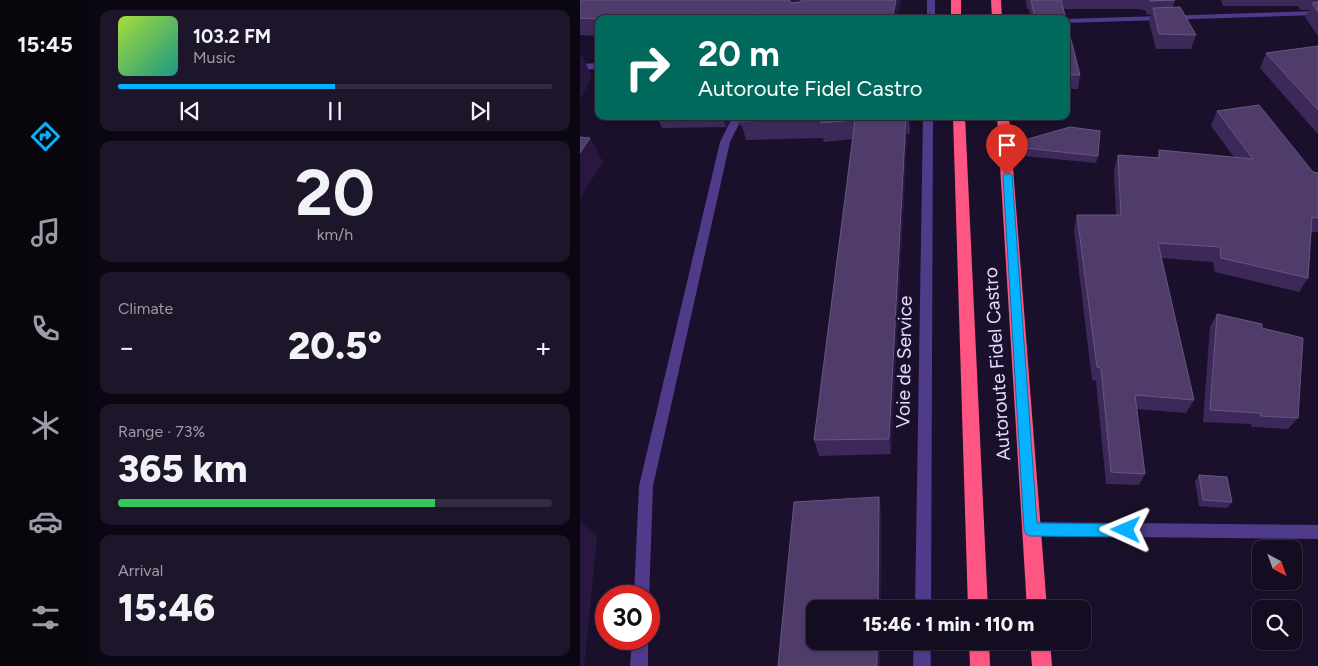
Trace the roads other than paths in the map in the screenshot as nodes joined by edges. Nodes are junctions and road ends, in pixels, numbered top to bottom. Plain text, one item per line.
1 (932, 0) edge
2 (956, 0) edge
3 (996, 0) edge
4 (1318, 13) edge
5 (931, 15) edge
6 (956, 15) edge
7 (997, 15) edge
8 (1070, 21) edge
9 (595, 66) edge
10 (580, 67) edge
11 (736, 120) edge
12 (928, 120) edge
13 (959, 120) edge
14 (1003, 120) edge
15 (1030, 529) junction
16 (1318, 532) edge
17 (642, 585) edge
18 (923, 600) edge
19 (978, 600) edge
20 (1036, 600) edge
21 (640, 650) edge
22 (922, 650) edge
23 (979, 650) edge
24 (1041, 650) edge
25 (639, 666) edge
26 (922, 666) edge
27 (980, 666) edge
28 (1042, 666) edge

1 - 5 street
2 - 6 highway
3 - 7 highway
4 - 8 street
9 - 10 street
11 - 17 street
12 - 18 street, Voie de Service
13 - 19 highway, Autoroute Fidel Castro
14 - 15 highway, Autoroute Fidel Castro
15 - 16 street
15 - 20 highway, Autoroute Fidel Castro
21 - 25 street
22 - 26 street
23 - 27 highway
24 - 28 highway

